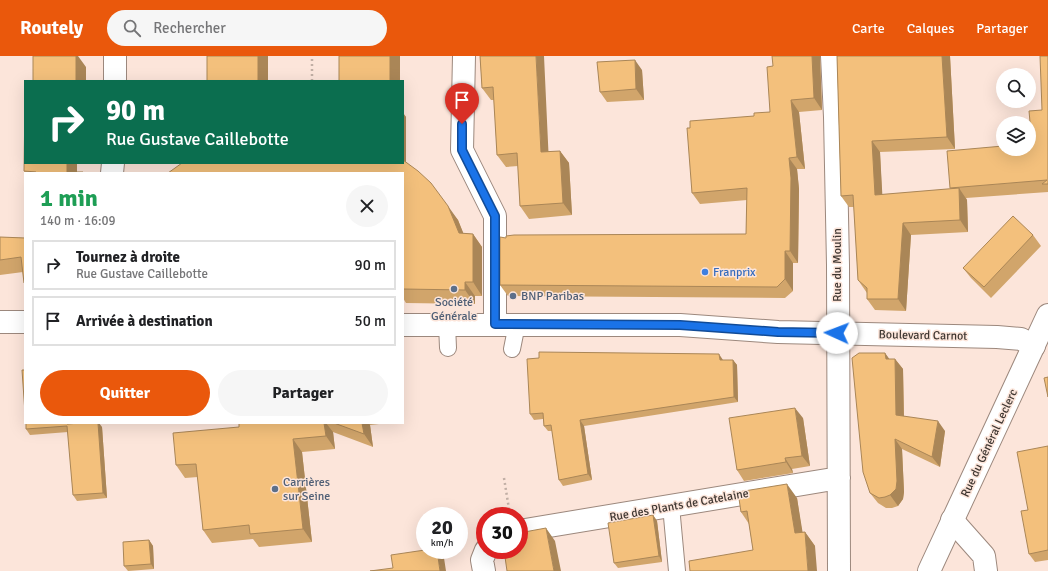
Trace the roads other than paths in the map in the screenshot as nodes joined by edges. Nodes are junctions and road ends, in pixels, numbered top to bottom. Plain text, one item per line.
1 (115, 56) edge
2 (464, 56) edge
3 (832, 56) edge
4 (114, 80) edge
5 (1048, 315) edge
6 (0, 322) edge
7 (24, 322) edge
8 (446, 324) junction
9 (495, 324) junction
10 (517, 324) junction
11 (404, 325) edge
12 (837, 333) junction
13 (1034, 346) junction
14 (448, 348) dead end
15 (512, 349) dead end
16 (839, 478) junction
17 (671, 506) junction
18 (952, 520) junction
19 (528, 530) edge
20 (482, 559) edge
21 (484, 571) edge
22 (677, 571) edge
23 (840, 571) edge
24 (930, 571) edge
25 (986, 571) edge

1 - 4 street
2 - 9 street
3 - 12 street, Rue du Moulin
5 - 13 street, Rue du Général Leclerc
6 - 7 street
8 - 9 street, Boulevard Carnot
8 - 11 street, Boulevard Carnot
8 - 14 lane
9 - 10 street, Boulevard Carnot
10 - 12 street, Boulevard Carnot
10 - 15 lane
12 - 13 street, Boulevard Carnot
12 - 16 street, Rue du Moulin
13 - 18 street, Rue du Général Leclerc
16 - 17 street, Rue des Plants de Catelaine
16 - 23 street, Rue du Moulin
17 - 19 street, Rue des Plants de Catelaine
17 - 22 lane
18 - 24 street, Rue du Général Leclerc
18 - 25 street
20 - 21 street

